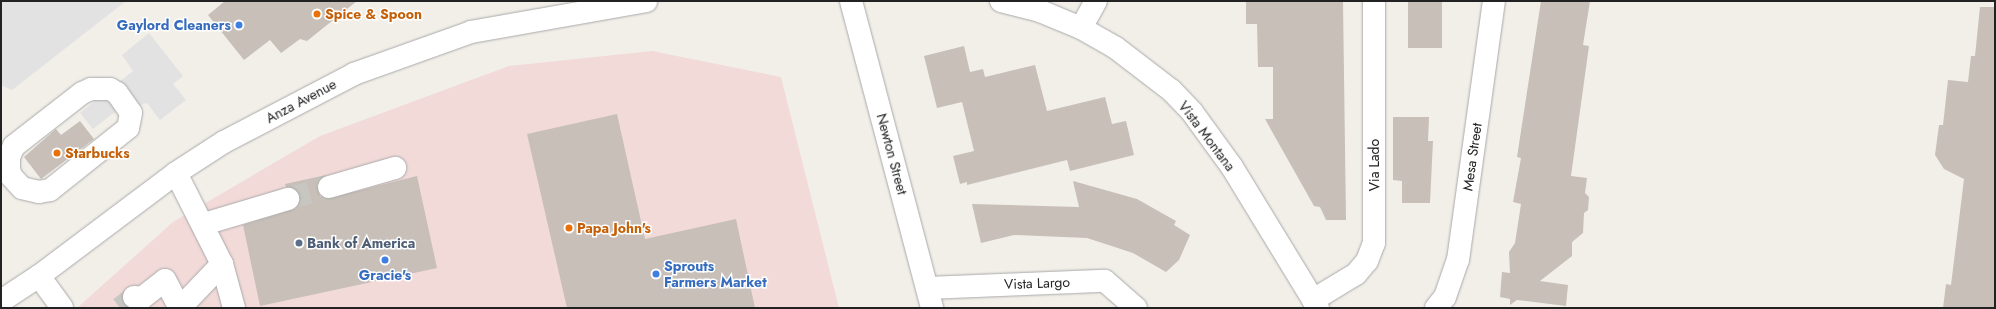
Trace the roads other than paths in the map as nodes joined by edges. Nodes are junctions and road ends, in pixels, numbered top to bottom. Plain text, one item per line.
1 (646, 1) edge
2 (851, 1) edge
3 (1001, 1) edge
4 (1096, 1) edge
5 (1374, 1) edge
6 (1494, 1) edge
7 (1081, 28) junction
8 (91, 89) joint
9 (395, 168) dead end
10 (176, 173) junction
11 (329, 187) tunnel mouth
12 (288, 199) tunnel mouth
13 (204, 224) junction
14 (222, 264) junction
15 (38, 276) junction
16 (930, 298) edge
17 (139, 300) tunnel mouth
18 (1, 301) edge
19 (1316, 304) edge
20 (62, 308) edge
21 (180, 308) edge
22 (234, 308) edge
23 (1136, 308) edge
24 (1436, 308) edge

1 - 10 street, Anza Avenue
2 - 16 street, Newton Street
3 - 7 street, Vista Montana
4 - 7 street
5 - 19 street, Via Lado
6 - 24 street, Mesa Street
7 - 19 street, Vista Montana
8 - 8 street
9 - 11 street
10 - 13 street
10 - 15 street, Anza Avenue
12 - 13 street
13 - 14 street
14 - 21 street
14 - 22 street
15 - 18 street, Anza Avenue
15 - 20 street
16 - 23 street, Vista Largo
17 - 21 street

